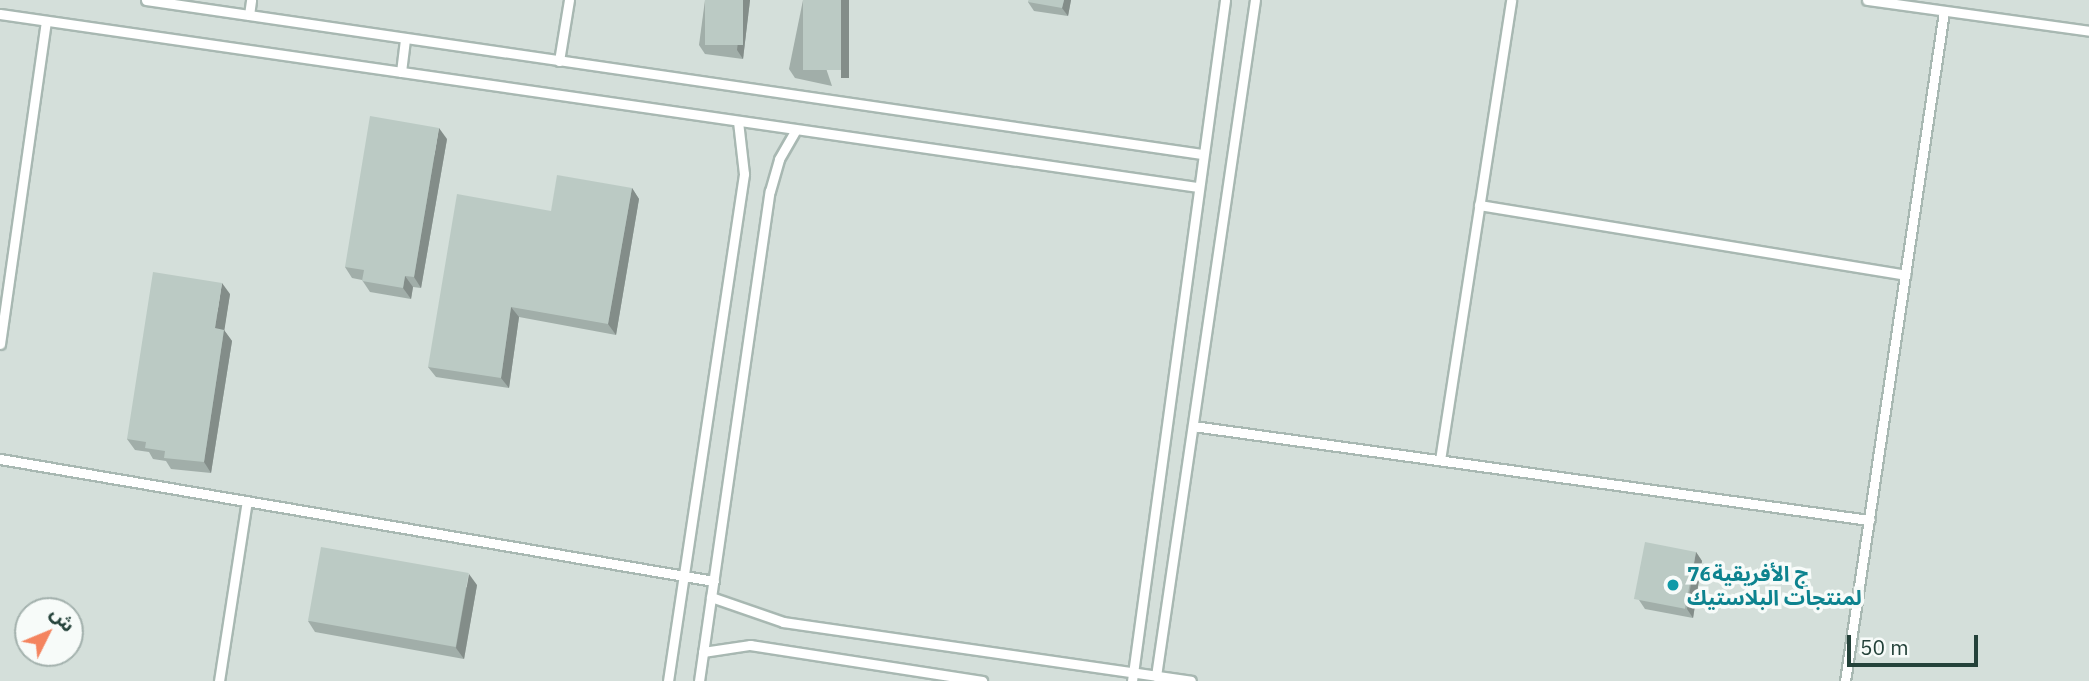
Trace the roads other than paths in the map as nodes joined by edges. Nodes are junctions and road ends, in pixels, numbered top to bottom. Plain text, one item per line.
1 (146, 0) edge
2 (251, 0) edge
3 (569, 0) edge
4 (1224, 0) edge
5 (1255, 0) edge
6 (1511, 0) edge
7 (1867, 0) edge
8 (1944, 11) junction
9 (0, 14) edge
10 (249, 15) junction
11 (46, 21) junction
12 (2089, 31) edge
13 (405, 38) junction
14 (559, 61) junction
15 (401, 72) junction
16 (738, 121) junction
17 (796, 129) junction
18 (1202, 154) junction
19 (1197, 187) junction
20 (1479, 205) junction
21 (1905, 275) junction
22 (0, 344) edge
23 (1193, 426) junction
24 (0, 459) edge
25 (1440, 460) junction
26 (247, 502) junction
27 (1869, 520) junction
28 (684, 575) junction
29 (714, 581) junction
30 (711, 597) junction
31 (703, 652) junction
32 (1156, 676) junction
33 (1132, 677) edge
34 (219, 681) edge
35 (668, 681) edge
36 (699, 681) edge
37 (982, 681) edge
38 (1191, 681) edge
39 (1845, 681) edge

1 - 10 lane
2 - 10 lane
3 - 14 lane
4 - 18 lane
5 - 23 lane
6 - 20 lane
7 - 8 lane
8 - 12 lane
8 - 21 lane
9 - 11 lane
10 - 13 lane
11 - 15 lane
11 - 22 lane
13 - 14 lane
13 - 15 lane
14 - 18 lane
15 - 16 lane
16 - 17 lane
16 - 28 lane
17 - 19 lane
17 - 29 lane
18 - 19 lane
19 - 33 lane
20 - 21 lane
20 - 25 lane
21 - 27 lane
23 - 25 lane
23 - 32 lane
24 - 26 lane
25 - 27 lane
26 - 28 lane
26 - 34 lane
27 - 39 lane
28 - 29 lane
28 - 35 lane
29 - 30 lane
30 - 31 lane
30 - 33 lane
31 - 36 lane
31 - 37 lane
32 - 33 lane
32 - 38 lane

